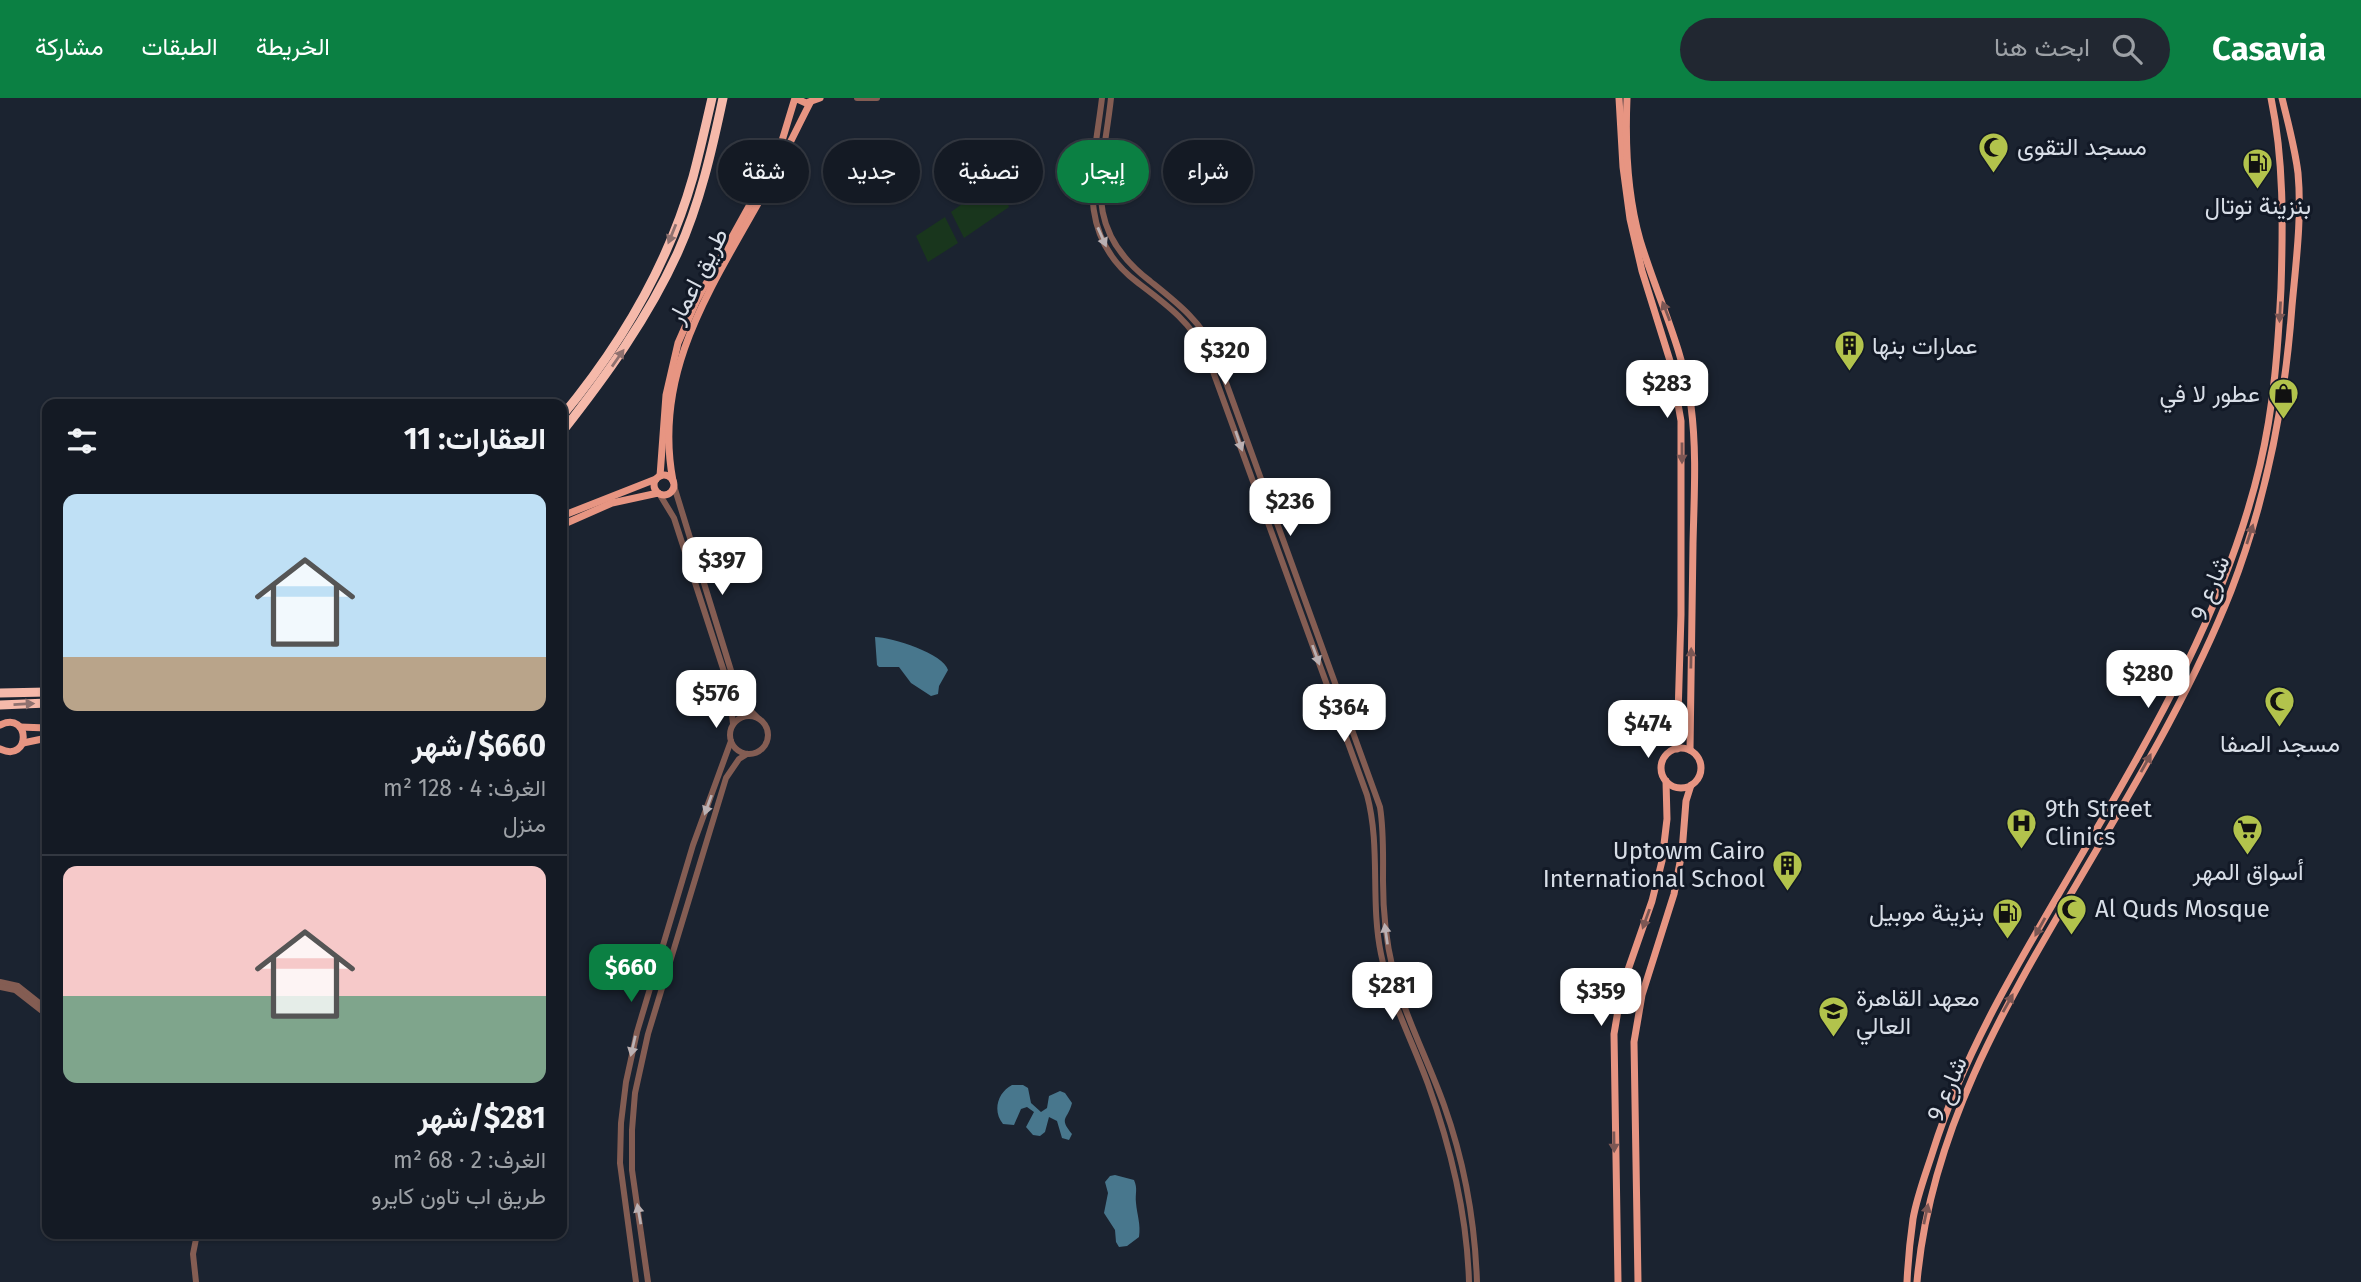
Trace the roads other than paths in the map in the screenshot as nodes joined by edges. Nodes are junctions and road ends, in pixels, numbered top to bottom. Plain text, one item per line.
1 (712, 98) edge
2 (723, 98) edge
3 (795, 98) edge
4 (820, 98) edge
5 (857, 98) edge
6 (877, 98) edge
7 (1102, 98) edge
8 (1111, 98) edge
9 (1619, 98) edge
10 (1627, 98) edge
11 (2271, 98) edge
12 (2282, 98) edge
13 (810, 103) junction
14 (1108, 116) junction
15 (1100, 117) junction
16 (2290, 136) junction
17 (2277, 138) junction
18 (1097, 140) edge
19 (1105, 140) edge
20 (2295, 158) junction
21 (2280, 160) junction
22 (1092, 203) edge
23 (1102, 203) edge
24 (2298, 247) junction
25 (2282, 248) junction
26 (2281, 269) junction
27 (2296, 271) junction
28 (1183, 318) junction
29 (1226, 335) dead end
30 (1208, 338) junction
31 (1215, 352) junction
32 (1217, 371) junction
33 (567, 410) edge
34 (567, 425) edge
35 (658, 478) junction
36 (673, 484) junction
37 (1255, 488) junction
38 (659, 494) junction
39 (1272, 508) junction
40 (567, 514) edge
41 (567, 523) edge
42 (1279, 552) junction
43 (1297, 575) junction
44 (42, 692) edge
45 (0, 693) edge
46 (42, 702) edge
47 (0, 705) edge
48 (1337, 709) junction
49 (757, 717) junction
50 (733, 724) junction
51 (0, 725) edge
52 (20, 727) junction
53 (42, 728) edge
54 (1353, 729) junction
55 (42, 739) edge
56 (731, 741) junction
57 (23, 743) junction
58 (0, 749) edge
59 (1677, 749) junction
60 (1690, 750) junction
61 (747, 754) junction
62 (1356, 764) junction
63 (1666, 780) junction
64 (1691, 785) junction
65 (1380, 807) junction
66 (695, 838) junction
67 (706, 842) junction
68 (1375, 860) junction
69 (1384, 860) junction
70 (674, 907) junction
71 (685, 911) junction
72 (0, 985) edge
73 (1392, 995) junction
74 (42, 1005) edge
75 (42, 1011) edge
76 (1412, 1024) junction
77 (1452, 1158) junction
78 (1464, 1179) junction
79 (196, 1239) edge
80 (195, 1282) edge
81 (636, 1282) edge
82 (648, 1282) edge
83 (1469, 1282) edge
84 (1477, 1282) edge
85 (1618, 1282) edge
86 (1638, 1282) edge
87 (1906, 1282) edge
88 (1917, 1282) edge

1 -> 33 highway
34 -> 2 highway
3 - 13 main road, طريق اعمار
3 - 35 main road, طريق اعمار
4 - 13 main road
5 - 6 street
7 - 15 street
8 - 14 street
9 -> 59 main road
60 -> 10 main road
11 - 17 main road, شارع 9
12 - 16 main road, شارع 9
13 - 36 main road, طريق اعمار
14 - 15 street
14 - 19 street
15 - 18 street
16 - 17 main road
16 - 20 main road, شارع 9
17 - 21 main road, شارع 9
20 - 21 main road
20 - 24 main road, شارع 9
21 - 25 main road, شارع 9
22 -> 28 street
23 - 30 street
24 - 25 main road
24 - 27 main road, شارع 9
25 - 26 main road, شارع 9
26 - 27 main road
26 -> 87 main road, شارع 9
88 -> 27 main road, شارع 9
28 - 30 street
28 - 32 street
29 - 31 street
30 - 31 street
31 - 32 street
32 -> 37 street
32 - 39 street
35 - 36 main road
35 - 38 main road
35 - 40 main road
36 - 38 main road
36 - 49 street
37 - 39 street
37 - 42 street
38 - 41 main road
38 - 50 street
39 - 43 street
42 - 43 street
42 -> 48 street
43 - 54 street
44 - 45 highway
47 -> 46 highway
48 - 54 street
48 - 62 street
49 - 50 street
49 - 61 street
50 - 56 street
51 - 52 main road
52 - 53 main road
52 - 57 main road
54 - 65 street
55 - 57 main road
56 - 61 street
56 -> 66 street
57 - 58 main road
59 - 60 main road
59 - 63 main road
60 - 64 main road
61 - 67 street
62 - 65 street
62 - 68 street
63 - 64 main road
63 -> 85 main road
64 - 86 main road
65 - 69 street
66 - 67 street
66 - 70 street
67 - 71 street
68 - 69 street
68 - 73 street
76 -> 69 street
70 - 71 street
70 -> 81 street
82 -> 71 street
72 - 74 street
72 - 75 street
73 - 76 street
73 - 77 street
76 - 78 street
77 - 78 street
77 - 83 street
78 - 84 street
79 - 80 street

